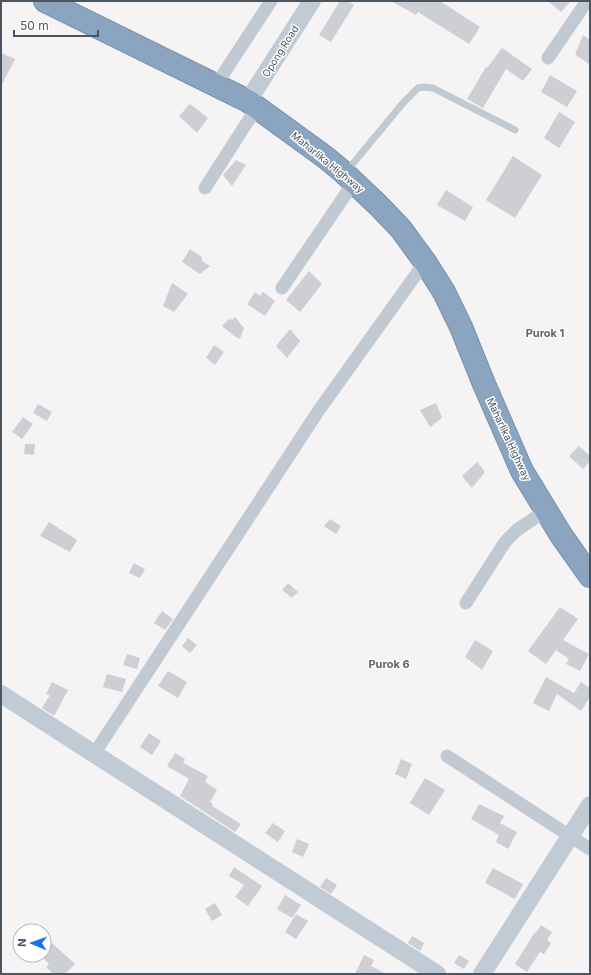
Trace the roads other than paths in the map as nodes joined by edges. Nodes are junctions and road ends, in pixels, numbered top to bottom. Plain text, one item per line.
1 (45, 1) edge
2 (271, 1) edge
3 (312, 1) edge
4 (587, 1) edge
5 (548, 58) dead end
6 (216, 86) junction
7 (252, 104) junction
8 (515, 130) dead end
9 (349, 178) junction
10 (205, 188) dead end
11 (425, 262) junction
12 (282, 288) dead end
13 (545, 511) junction
14 (590, 576) edge
15 (466, 603) dead end
16 (1, 694) edge
17 (94, 754) junction
18 (447, 756) dead end
19 (590, 805) edge
20 (570, 837) junction
21 (590, 849) edge
22 (437, 974) edge
23 (482, 974) edge

1 - 6 highway, Maharlika Highway
2 - 6 street
3 - 7 street, Opong Road
4 - 5 street
6 - 7 highway, Maharlika Highway
7 - 9 highway, Maharlika Highway
7 - 10 street
8 - 9 lane
9 - 11 highway, Maharlika Highway
9 - 12 street
11 - 13 highway, Maharlika Highway
11 - 17 street
13 - 14 highway, Maharlika Highway
13 - 15 street
16 - 17 street
17 - 22 street
18 - 20 street
19 - 20 street
20 - 21 street
20 - 23 street

